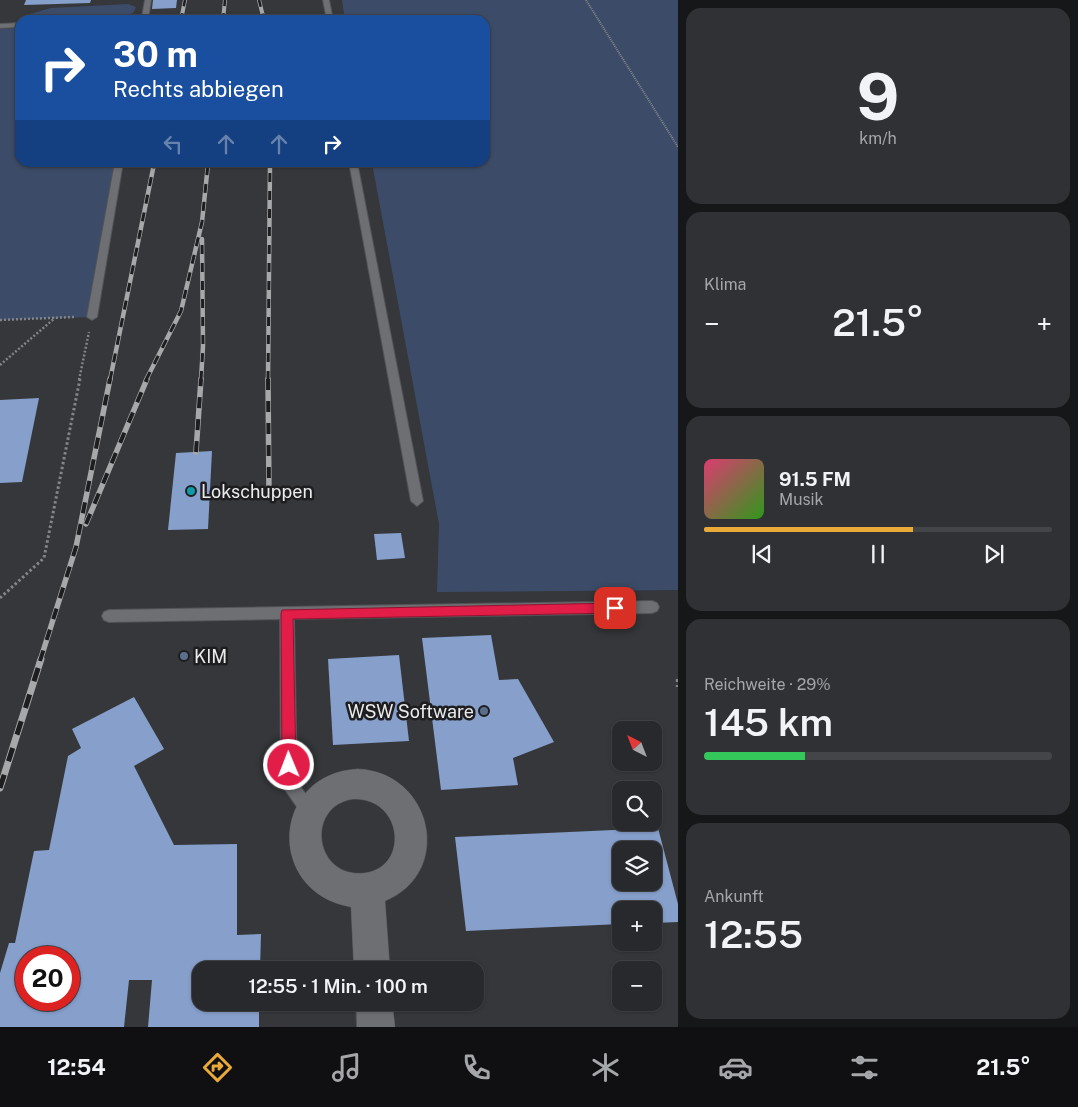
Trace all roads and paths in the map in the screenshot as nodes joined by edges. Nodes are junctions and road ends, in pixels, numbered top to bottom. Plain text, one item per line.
1 (148, 0) edge
2 (326, 0) edge
3 (586, 0) edge
4 (146, 15) edge
5 (329, 15) edge
6 (15, 25) edge
7 (0, 26) edge
8 (678, 147) edge
9 (118, 167) edge
10 (354, 167) edge
11 (92, 317) junction
12 (56, 318) junction
13 (0, 320) edge
14 (0, 366) edge
15 (416, 501) dead end
16 (0, 598) edge
17 (652, 607) dead end
18 (287, 614) junction
19 (109, 616) dead end
20 (678, 679) edge
21 (678, 687) edge
22 (310, 812) junction
23 (367, 890) junction
24 (371, 961) edge
25 (375, 1011) edge
26 (376, 1027) edge

1 - 4 lane
2 - 5 lane
3 - 8 path
6 - 7 lane
9 - 11 lane
10 - 15 lane
11 - 12 path
11 - 16 path
12 - 13 path
12 - 14 path
17 - 18 lane
18 - 19 lane
18 - 22 lane
20 - 21 path
22 - 23 street
22 - 23 street
23 - 24 street
25 - 26 street

